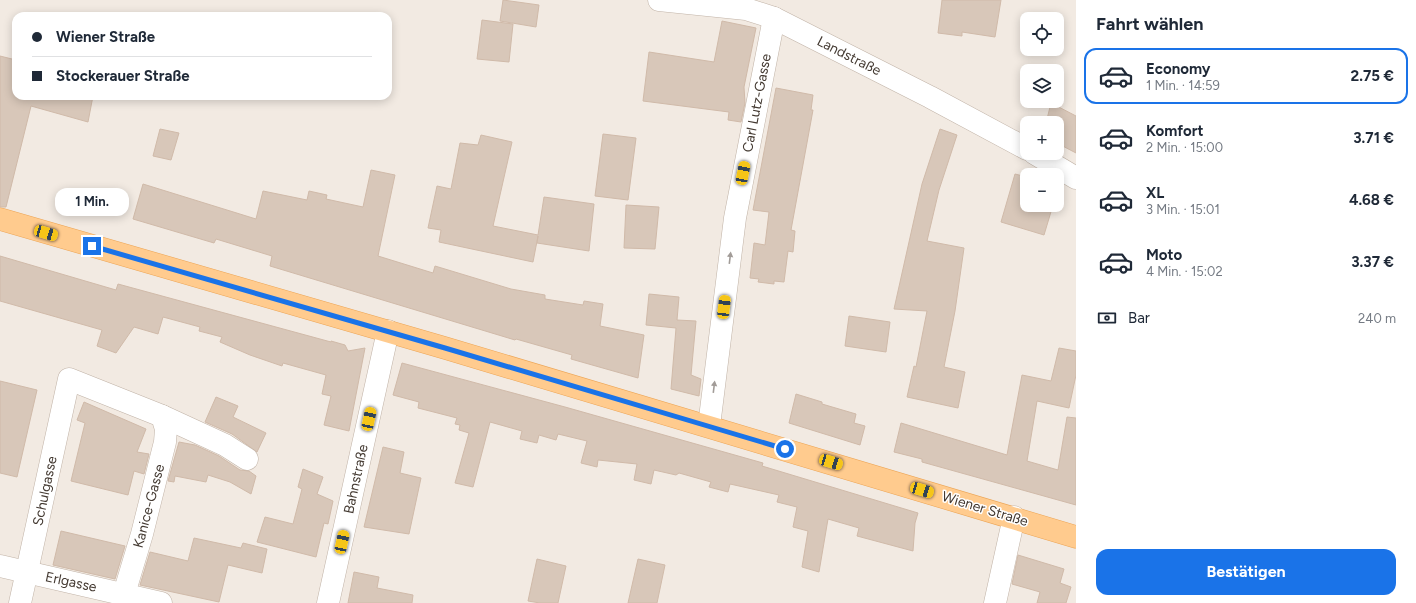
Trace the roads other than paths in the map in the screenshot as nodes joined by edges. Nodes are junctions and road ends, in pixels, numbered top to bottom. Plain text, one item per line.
1 (659, 0) edge
2 (774, 18) junction
3 (1020, 145) edge
4 (1046, 160) edge
5 (1076, 178) edge
6 (0, 219) edge
7 (388, 331) junction
8 (162, 416) junction
9 (709, 426) junction
10 (247, 459) dead end
11 (1014, 517) junction
12 (1076, 537) edge
13 (0, 566) edge
14 (27, 573) junction
15 (124, 594) junction
16 (20, 603) edge
17 (161, 603) edge
18 (328, 603) edge
19 (995, 603) edge

1 - 2 street, Landstraße
2 - 3 street, Landstraße
9 -> 2 street, Carl Lutz-Gasse
4 - 5 street
6 - 7 main road, Wiener Straße
7 - 9 main road, Wiener Straße
7 - 18 street, Bahnstraße
8 - 10 street
8 - 14 street, Schulgasse
8 - 15 street, Kanice-Gasse
9 - 11 main road, Wiener Straße
11 - 12 main road, Wiener Straße
11 - 19 street
13 - 14 street, Erlgasse
14 - 15 street, Erlgasse
14 - 16 street, Schulgasse
15 - 17 street, Erlgasse

